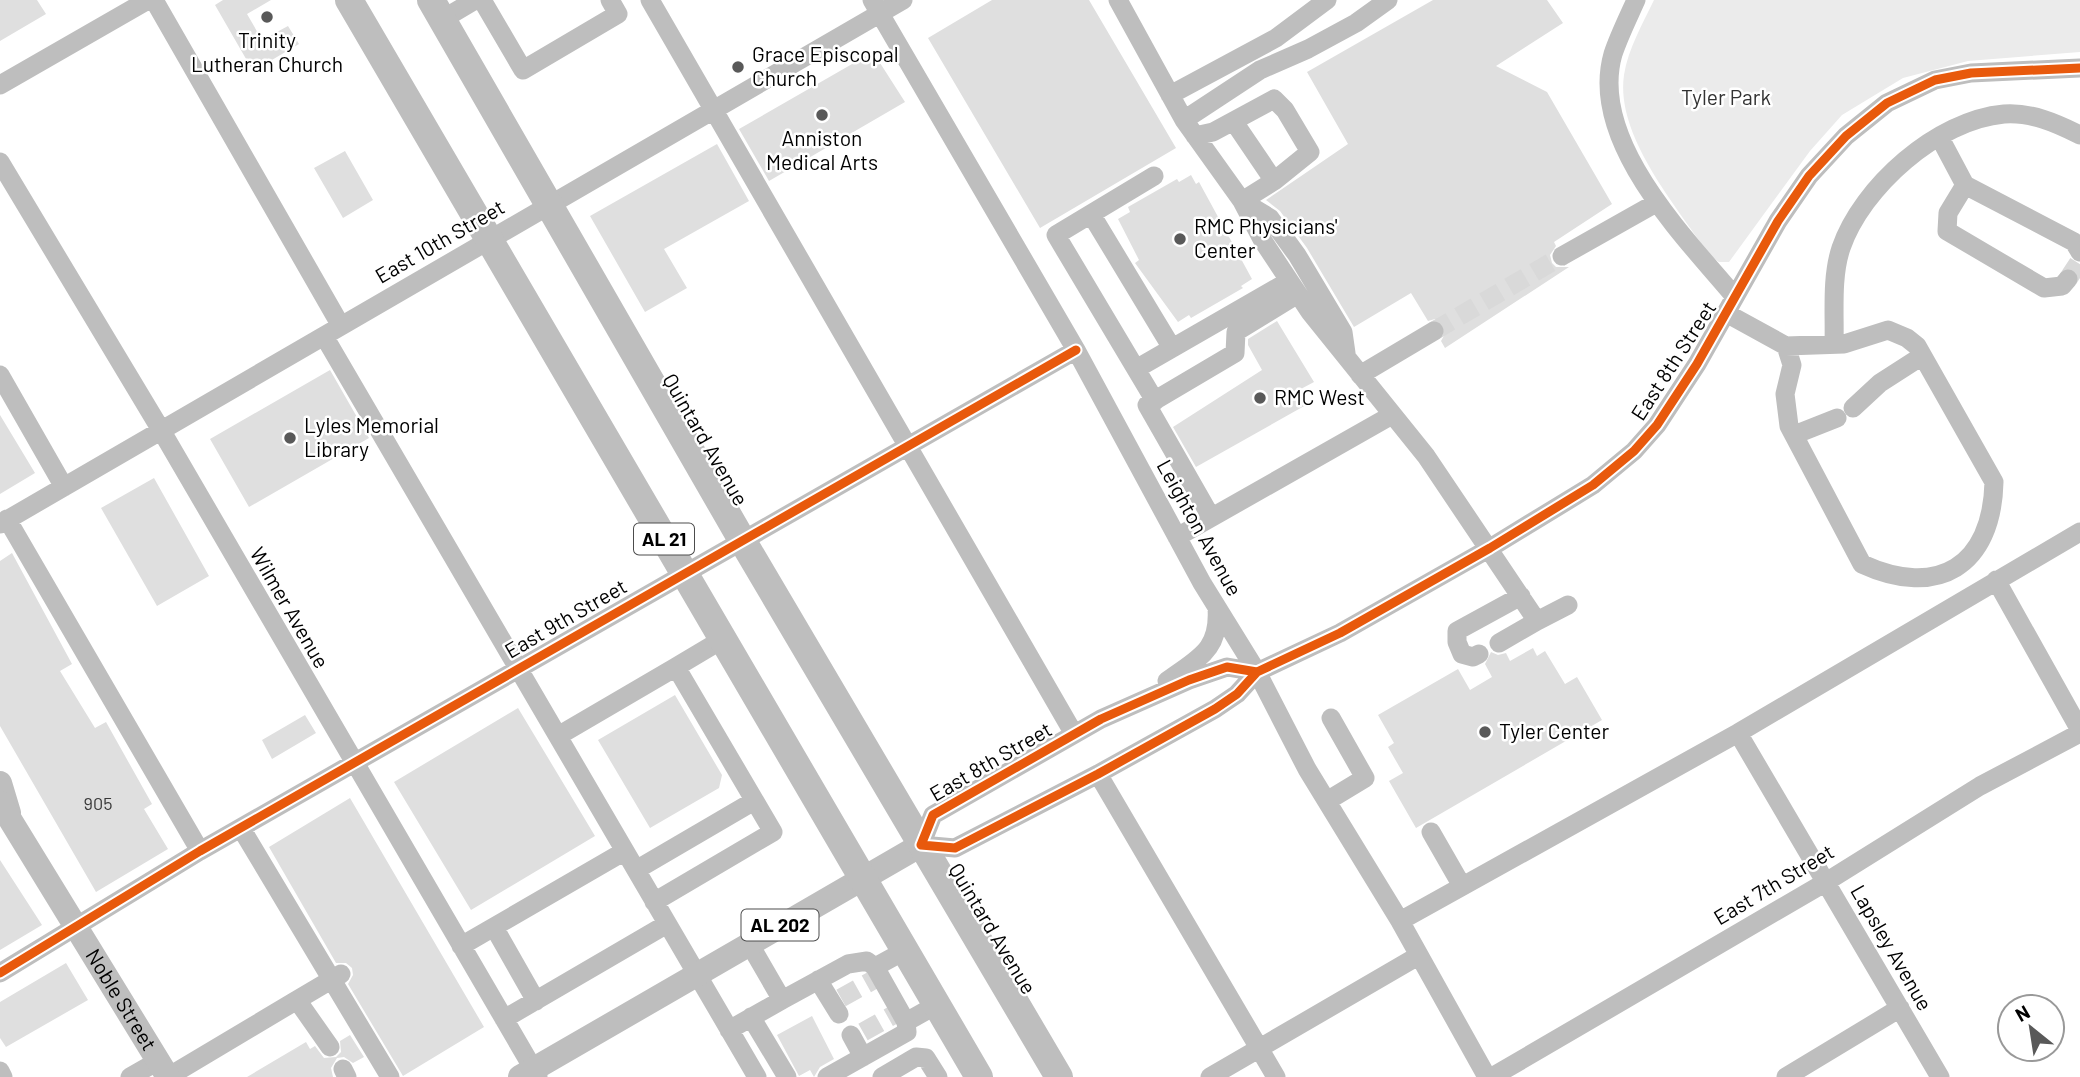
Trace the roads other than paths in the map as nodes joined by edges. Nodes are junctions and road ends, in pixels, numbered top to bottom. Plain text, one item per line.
1 (154, 0) edge
2 (349, 0) edge
3 (475, 0) edge
4 (482, 0) edge
5 (610, 0) edge
6 (650, 0) edge
7 (903, 0) edge
8 (1118, 0) edge
9 (1327, 0) edge
10 (1388, 0) edge
11 (1636, 0) edge
12 (138, 3) edge
13 (876, 7) edge
14 (437, 10) edge
15 (2080, 68) edge
16 (0, 85) edge
17 (1170, 95) junction
18 (712, 111) junction
19 (1234, 122) junction
20 (1190, 128) junction
21 (2080, 135) edge
22 (1940, 138) junction
23 (0, 162) edge
24 (1154, 176) dead end
25 (1274, 181) junction
26 (1965, 185) junction
27 (1241, 201) junction
28 (1656, 203) junction
29 (548, 206) junction
30 (1091, 214) junction
31 (487, 241) junction
32 (1562, 256) tunnel mouth
33 (2080, 256) edge
34 (2068, 279) dead end
35 (1294, 287) junction
36 (1730, 305) junction
37 (333, 331) junction
38 (1434, 331) tunnel mouth
39 (1834, 344) junction
40 (1786, 346) junction
41 (1172, 348) junction
42 (1076, 350) junction
43 (1922, 356) junction
44 (1347, 358) junction
45 (1136, 369) junction
46 (0, 375) edge
47 (1360, 375) junction
48 (1155, 401) junction
49 (1392, 415) junction
50 (161, 430) junction
51 (1794, 435) junction
52 (909, 446) junction
53 (64, 487) junction
54 (1211, 517) junction
55 (4, 521) edge
56 (2080, 532) edge
57 (1177, 537) junction
58 (742, 541) junction
59 (1490, 548) junction
60 (684, 572) junction
61 (1996, 580) junction
62 (1521, 596) junction
63 (1568, 606) dead end
64 (1217, 607) junction
65 (1537, 621) junction
66 (723, 639) junction
67 (1499, 643) dead end
68 (1479, 654) dead end
69 (518, 667) junction
70 (676, 667) junction
71 (1257, 672) junction
72 (1135, 704) junction
73 (1331, 718) dead end
74 (2080, 732) edge
75 (1738, 733) junction
76 (1074, 734) junction
77 (558, 736) junction
78 (352, 763) junction
79 (1098, 774) junction
80 (0, 783) edge
81 (754, 801) junction
82 (1327, 801) junction
83 (4, 808) edge
84 (241, 828) junction
85 (1431, 832) dead end
86 (921, 845) junction
87 (200, 851) junction
88 (625, 851) junction
89 (636, 870) junction
90 (865, 877) junction
91 (1826, 882) junction
92 (1462, 886) junction
93 (654, 902) junction
94 (1400, 921) junction
95 (667, 924) junction
96 (78, 927) junction
97 (494, 928) junction
98 (749, 943) junction
99 (461, 946) junction
100 (906, 950) junction
101 (1418, 956) junction
102 (0, 973) edge
103 (696, 974) junction
104 (876, 974) junction
105 (337, 976) junction
106 (818, 980) junction
107 (297, 1000) junction
108 (782, 1000) junction
109 (536, 1001) junction
110 (938, 1004) junction
111 (837, 1005) dead end
112 (1900, 1008) junction
113 (900, 1016) junction
114 (751, 1017) junction
115 (504, 1019) junction
116 (729, 1030) junction
117 (855, 1036) dead end
118 (887, 1044) junction
119 (330, 1047) dead end
120 (1259, 1048) junction
121 (863, 1057) junction
122 (900, 1066) junction
123 (974, 1068) edge
124 (165, 1072) edge
125 (530, 1074) edge
126 (130, 1077) edge
127 (390, 1077) edge
128 (757, 1077) edge
129 (786, 1077) edge
130 (827, 1077) edge
131 (882, 1077) edge
132 (940, 1077) edge
133 (1059, 1077) edge
134 (1210, 1077) edge
135 (1276, 1077) edge
136 (1489, 1077) edge
137 (1786, 1077) edge
138 (1940, 1077) edge

1 - 37 street
2 - 31 highway, AL 21
3 - 14 street
4 - 5 street
6 - 18 street
7 - 13 street, East 10th Street
8 - 17 street
9 - 17 street
10 - 20 street
11 - 28 street
12 - 16 street
13 - 18 street, East 10th Street
13 - 42 street, Leighton Avenue
14 - 29 highway, Quintard Avenue
15 - 36 street, East 8th Street
17 - 20 street
18 - 29 street, East 10th Street
18 - 52 street
19 - 20 street
19 - 25 street
19 - 25 street
20 - 27 street
21 - 22 street
22 - 26 street
22 - 39 street
23 - 50 street, Wilmer Avenue
24 - 30 street
25 - 27 street
26 - 33 street
26 - 34 street
27 - 35 street
27 - 44 street
28 - 32 street
28 - 36 street
29 - 31 street, East 10th Street
29 - 58 highway, Quintard Avenue
30 - 41 street
30 - 45 street
31 - 37 street, East 10th Street
31 - 60 highway, AL 21
35 - 41 street
35 - 44 street
35 - 48 street
36 - 40 street
36 - 59 street, East 8th Street
37 - 50 street, East 10th Street
37 - 69 street
38 - 47 street
39 - 40 street
39 - 43 street
40 - 51 street
41 - 45 street
42 - 52 street, East 9th Street
42 - 57 street, Leighton Avenue
43 - 51 street
43 - 51 street
44 - 47 street
45 - 48 street
46 - 53 street
47 - 49 street
48 - 54 street
49 - 54 street
49 - 59 street
50 - 53 street, East 10th Street
50 - 78 street, Wilmer Avenue
52 - 58 street, East 9th Street
52 - 76 street
53 - 55 street, East 10th Street
54 - 57 street
55 - 87 street
56 - 61 street
57 - 64 street, Leighton Avenue
58 - 60 street, East 9th Street
58 - 86 highway, Quintard Avenue
59 - 62 street
59 - 71 street, East 8th Street
60 - 66 highway, AL 21
60 - 69 street, East 9th Street
61 - 74 street
61 - 75 street
62 - 65 street
62 - 68 street
63 - 65 street
64 - 71 street, Leighton Avenue
64 - 72 street
65 - 67 street
66 - 70 street
66 - 90 highway, AL 21
69 - 77 street
69 - 78 street, East 9th Street
70 - 77 street
70 - 81 street
71 - 72 street, East 8th Street
71 - 79 street, East 8th Street
71 - 82 street, Leighton Avenue
72 - 76 street, East 8th Street
73 - 82 street
74 - 91 street, East 7th Street
75 - 91 street, Lapsley Avenue
75 - 92 street
76 - 86 street, East 8th Street
77 - 88 street
78 - 84 street, East 9th Street
78 - 99 street, Wilmer Avenue
79 - 86 street, East 8th Street
79 - 120 street
80 - 83 main road, Noble Street
81 - 89 street
81 - 93 street
82 - 94 street, Leighton Avenue
83 - 96 main road, Noble Street
84 - 87 street, East 9th Street
84 - 105 street
85 - 92 street
86 - 90 main road, AL 202
86 - 133 highway, Quintard Avenue
87 - 96 street, East 9th Street
88 - 89 street
88 - 97 street
89 - 93 street
90 - 98 main road, AL 202
90 - 100 highway, AL 21
91 - 112 street, Lapsley Avenue
91 - 136 street, East 7th Street
92 - 94 street
93 - 95 street
94 - 101 street, Leighton Avenue
95 - 103 street
95 - 109 street
96 - 102 street, East 9th Street
96 - 124 main road, Noble Street
97 - 99 street
97 - 109 street
98 - 103 main road, AL 202
98 - 108 street
99 - 115 street, Wilmer Avenue
100 - 104 street
100 - 110 highway, AL 21
101 - 120 street
101 - 136 street, Leighton Avenue
103 - 116 street
103 - 125 main road, AL 202
104 - 106 street
104 - 113 street
105 - 107 street
105 - 127 street
106 - 108 street
106 - 111 street
107 - 119 street
107 - 124 street
108 - 114 street
109 - 115 street
110 - 113 street
110 - 123 highway, AL 21
112 - 137 street
112 - 138 street, Lapsley Avenue
113 - 118 street
114 - 116 street
114 - 129 street
115 - 125 street, Wilmer Avenue
116 - 128 street
117 - 121 street
118 - 121 street
118 - 122 street
120 - 134 street
120 - 135 street
121 - 130 street
122 - 131 street
122 - 132 street
123 - 132 street
124 - 126 street

